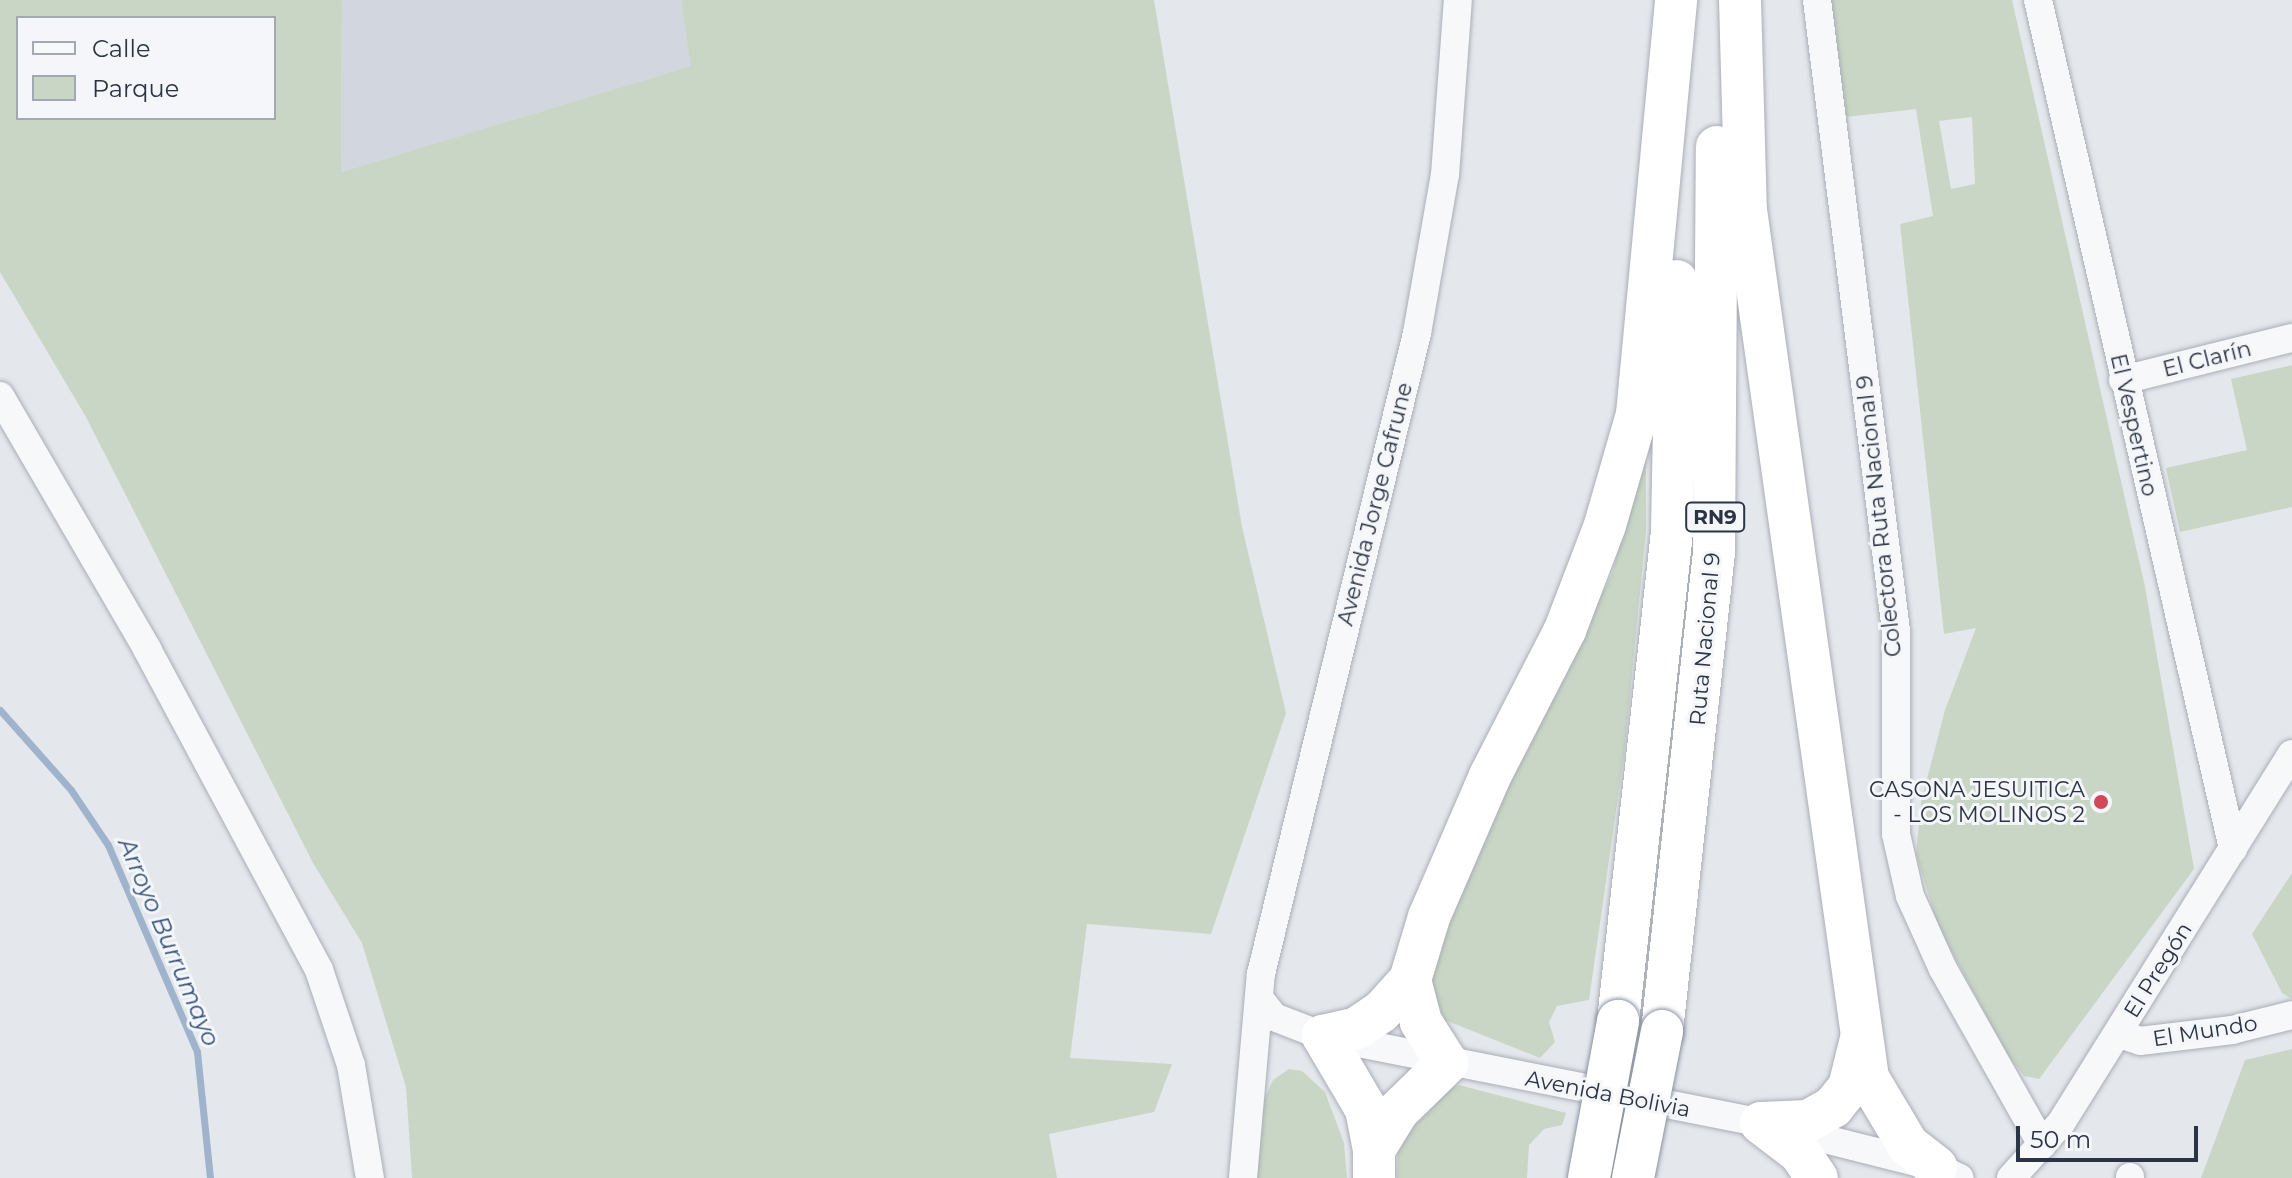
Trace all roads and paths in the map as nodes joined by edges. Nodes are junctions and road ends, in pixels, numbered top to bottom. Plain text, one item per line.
1 (1458, 0) edge
2 (1677, 0) edge
3 (1720, 0) edge
4 (1740, 0) edge
5 (1817, 0) edge
6 (2038, 0) edge
7 (2292, 338) edge
8 (2123, 380) junction
9 (0, 396) edge
10 (2292, 754) edge
11 (2233, 849) junction
12 (1410, 980) junction
13 (1263, 1003) junction
14 (2292, 1015) edge
15 (2119, 1034) junction
16 (1323, 1036) junction
17 (1861, 1039) junction
18 (1447, 1063) junction
19 (1761, 1123) junction
20 (2042, 1145) junction
21 (1374, 1164) edge
22 (1948, 1173) edge
23 (370, 1178) edge
24 (1243, 1178) edge
25 (1589, 1178) edge
26 (1633, 1178) edge
27 (1817, 1178) edge
28 (1890, 1178) edge
29 (2011, 1178) edge

1 - 13 street, Avenida Jorge Cafrune
2 - 12 highway
2 - 25 highway, Ruta Nacional 9 / RN9, bridge
3 - 26 highway, Ruta Nacional 9 / RN9, bridge
4 - 17 highway
5 - 20 street, Colectora Ruta Nacional 9
6 - 8 street, El Vespertino
7 - 8 street, El Clarín
8 - 11 street, El Vespertino
9 - 23 street
10 - 11 street, El Pregón
11 - 15 street, El Pregón
12 - 16 highway
12 - 18 highway
13 - 16 street, Avenida Bolivia
13 - 24 street, Avenida Jorge Cafrune
14 - 15 street, El Mundo
15 - 20 street, El Pregón
16 - 18 street, Avenida Bolivia
16 - 21 highway
17 - 19 highway
17 - 22 highway
18 - 19 street, Avenida Bolivia
18 - 21 highway
19 - 22 street, Avenida Bolivia
19 - 27 highway
20 - 29 street, El Pregón
22 - 28 highway

